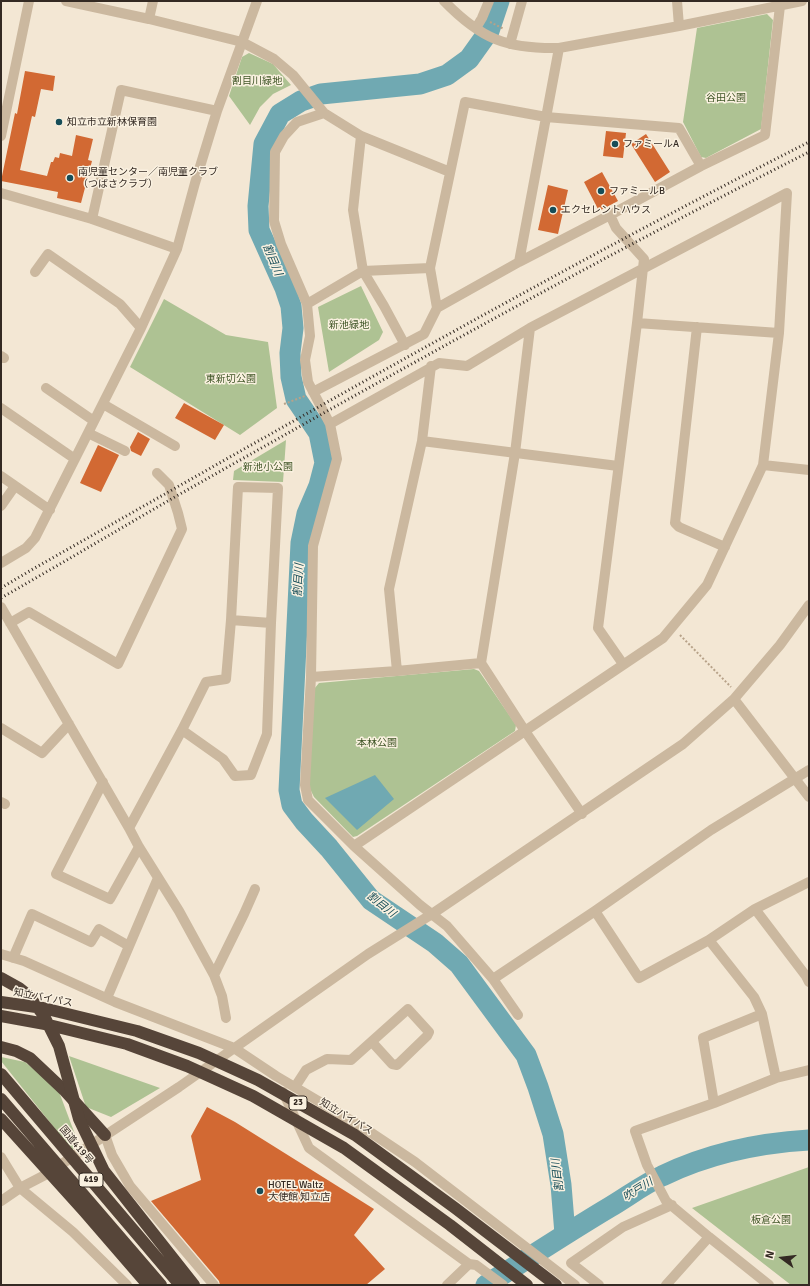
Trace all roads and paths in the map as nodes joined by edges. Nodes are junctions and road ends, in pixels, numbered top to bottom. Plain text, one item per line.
1 (29, 1) edge
2 (66, 1) edge
3 (153, 1) edge
4 (257, 1) edge
5 (444, 1) edge
6 (489, 1) edge
7 (522, 1) edge
8 (676, 1) edge
9 (802, 1) edge
10 (780, 6) junction
11 (482, 18) junction
12 (149, 19) junction
13 (679, 26) junction
14 (478, 30) junction
15 (513, 33) junction
16 (242, 42) junction
17 (510, 44) junction
18 (559, 48) junction
19 (322, 110) junction
20 (217, 111) junction
21 (3, 117) edge
22 (546, 117) junction
23 (1, 136) edge
24 (361, 136) junction
25 (701, 166) junction
26 (450, 172) junction
27 (1, 193) edge
28 (610, 215) junction
29 (92, 220) junction
30 (177, 249) junction
31 (519, 262) junction
32 (430, 268) junction
33 (642, 270) junction
34 (363, 271) junction
35 (35, 272) dead end
36 (307, 304) junction
37 (437, 308) junction
38 (637, 323) junction
39 (696, 327) junction
40 (141, 328) junction
41 (530, 328) junction
42 (779, 333) junction
43 (404, 345) junction
44 (431, 366) junction
45 (46, 388) dead end
46 (313, 392) junction
47 (103, 404) junction
48 (284, 404) dead end
49 (1, 408) edge
50 (94, 421) junction
51 (330, 424) junction
52 (88, 433) junction
53 (422, 441) junction
54 (175, 446) dead end
55 (125, 451) dead end
56 (515, 454) junction
57 (75, 459) junction
58 (763, 465) junction
59 (618, 466) junction
60 (809, 470) edge
61 (157, 473) dead end
62 (1, 476) edge
63 (15, 486) junction
64 (1, 506) edge
65 (50, 510) junction
66 (725, 547) junction
67 (1, 563) edge
68 (809, 605) edge
69 (1, 608) edge
70 (231, 620) junction
71 (10, 623) junction
72 (271, 623) junction
73 (672, 627) junction
74 (481, 663) junction
75 (623, 664) junction
76 (397, 671) junction
77 (311, 677) junction
78 (736, 696) junction
79 (69, 724) junction
80 (1, 728) edge
81 (182, 730) junction
82 (525, 731) junction
83 (809, 770) edge
84 (795, 779) junction
85 (102, 782) junction
86 (809, 797) edge
87 (582, 814) junction
88 (129, 828) junction
89 (354, 846) junction
90 (139, 847) junction
91 (158, 878) junction
92 (808, 885) edge
93 (255, 889) dead end
94 (755, 909) junction
95 (595, 911) junction
96 (429, 916) junction
97 (709, 940) junction
98 (129, 946) junction
99 (1, 954) edge
100 (13, 958) junction
101 (214, 975) junction
102 (1, 978) edge
103 (493, 979) junction
104 (809, 982) edge
105 (107, 998) junction
106 (1, 1002) edge
107 (762, 1014) junction
108 (518, 1015) dead end
109 (1, 1016) edge
110 (226, 1018) dead end
111 (372, 1042) junction
112 (1, 1047) edge
113 (234, 1048) junction
114 (809, 1070) edge
115 (1, 1074) edge
116 (276, 1076) junction
117 (776, 1078) junction
118 (295, 1087) junction
119 (1, 1099) edge
120 (714, 1103) junction
121 (1, 1118) edge
122 (105, 1135) junction
123 (1, 1157) edge
124 (20, 1188) junction
125 (1, 1201) edge
126 (669, 1203) junction
127 (709, 1237) junction
128 (472, 1265) junction
129 (127, 1285) edge
130 (148, 1285) edge
131 (161, 1285) edge
132 (180, 1285) edge
133 (194, 1285) edge
134 (214, 1285) edge
135 (447, 1285) edge
136 (503, 1285) edge
137 (527, 1285) edge
138 (556, 1285) edge
139 (575, 1285) edge
140 (599, 1285) edge
141 (666, 1285) edge
142 (769, 1285) edge

1 - 21 street
2 - 12 street
3 - 12 street
4 - 16 street
5 - 14 street
6 - 11 street
7 - 15 street
8 - 13 street
9 - 10 street
10 - 13 street
10 - 25 street
11 - 14 street
11 - 15 path
12 - 16 street
13 - 18 street
14 - 17 street
15 - 17 street
16 - 19 street
16 - 20 street
17 - 18 street
18 - 22 street
19 - 24 street
19 - 36 street
20 - 29 street
20 - 30 street
21 - 23 street
22 - 25 street
22 - 26 street
22 - 31 street
24 - 26 street
24 - 34 street
25 - 28 street
26 - 32 street
27 - 29 street
28 - 31 street
28 - 33 street
29 - 30 street
30 - 40 street
31 - 37 street
32 - 34 street
32 - 37 street
33 - 38 street
33 - 41 street
33 - 42 street
34 - 36 street
34 - 43 street
35 - 40 street
36 - 46 street
37 - 43 street
38 - 39 street
38 - 59 street
39 - 42 street
39 - 66 street
40 - 47 street
41 - 44 street
41 - 56 street
42 - 58 street
43 - 46 street
44 - 51 street
44 - 53 street
45 - 50 street
46 - 48 path
46 - 51 street
47 - 50 street
47 - 54 street
49 - 57 street
50 - 52 street
51 - 77 street
52 - 55 street
52 - 57 street
53 - 56 street
53 - 76 street
56 - 59 street
56 - 74 street
57 - 65 street
58 - 60 street
58 - 66 street
59 - 75 street
61 - 71 street
62 - 63 street
63 - 64 street
63 - 65 street
65 - 67 street
66 - 73 street
68 - 78 street
69 - 71 street
70 - 72 street
70 - 72 street
70 - 81 street
71 - 79 street
72 - 81 street
73 - 75 street
73 - 78 path
74 - 76 street
74 - 82 street
75 - 82 street
76 - 77 street
77 - 89 street
78 - 84 street
78 - 87 street
79 - 80 street
79 - 85 street
81 - 88 street
82 - 87 street
82 - 89 street
83 - 84 street
84 - 86 street
84 - 95 street
85 - 88 street
85 - 90 street
87 - 96 street
88 - 90 street
89 - 96 street
90 - 91 street
91 - 98 street
91 - 101 street
92 - 94 street
93 - 101 street
94 - 97 street
94 - 104 street
95 - 97 street
95 - 103 street
96 - 103 street
96 - 113 street
97 - 107 street
98 - 100 street
98 - 105 street
99 - 100 street
100 - 105 street
101 - 110 street
102 - 133 highway, bridge
103 - 108 street
105 - 113 street
106 - 138 highway, 知立バイパス / 23, bridge
107 - 117 street
107 - 120 street
109 - 137 highway, 23, bridge
111 - 111 street
111 - 118 street
112 - 122 highway
113 - 116 street
113 - 122 street
114 - 117 street
115 - 132 highway, 国道419号 / 419, bridge
116 - 118 street
116 - 128 street
117 - 120 street
118 - 139 street
119 - 131 highway, 419, bridge
120 - 126 street
121 - 130 highway, bridge
122 - 124 street
122 - 134 street
123 - 124 street
124 - 125 street
124 - 129 street
126 - 127 street
126 - 140 street
127 - 141 street
127 - 142 street
128 - 135 street
128 - 136 street

